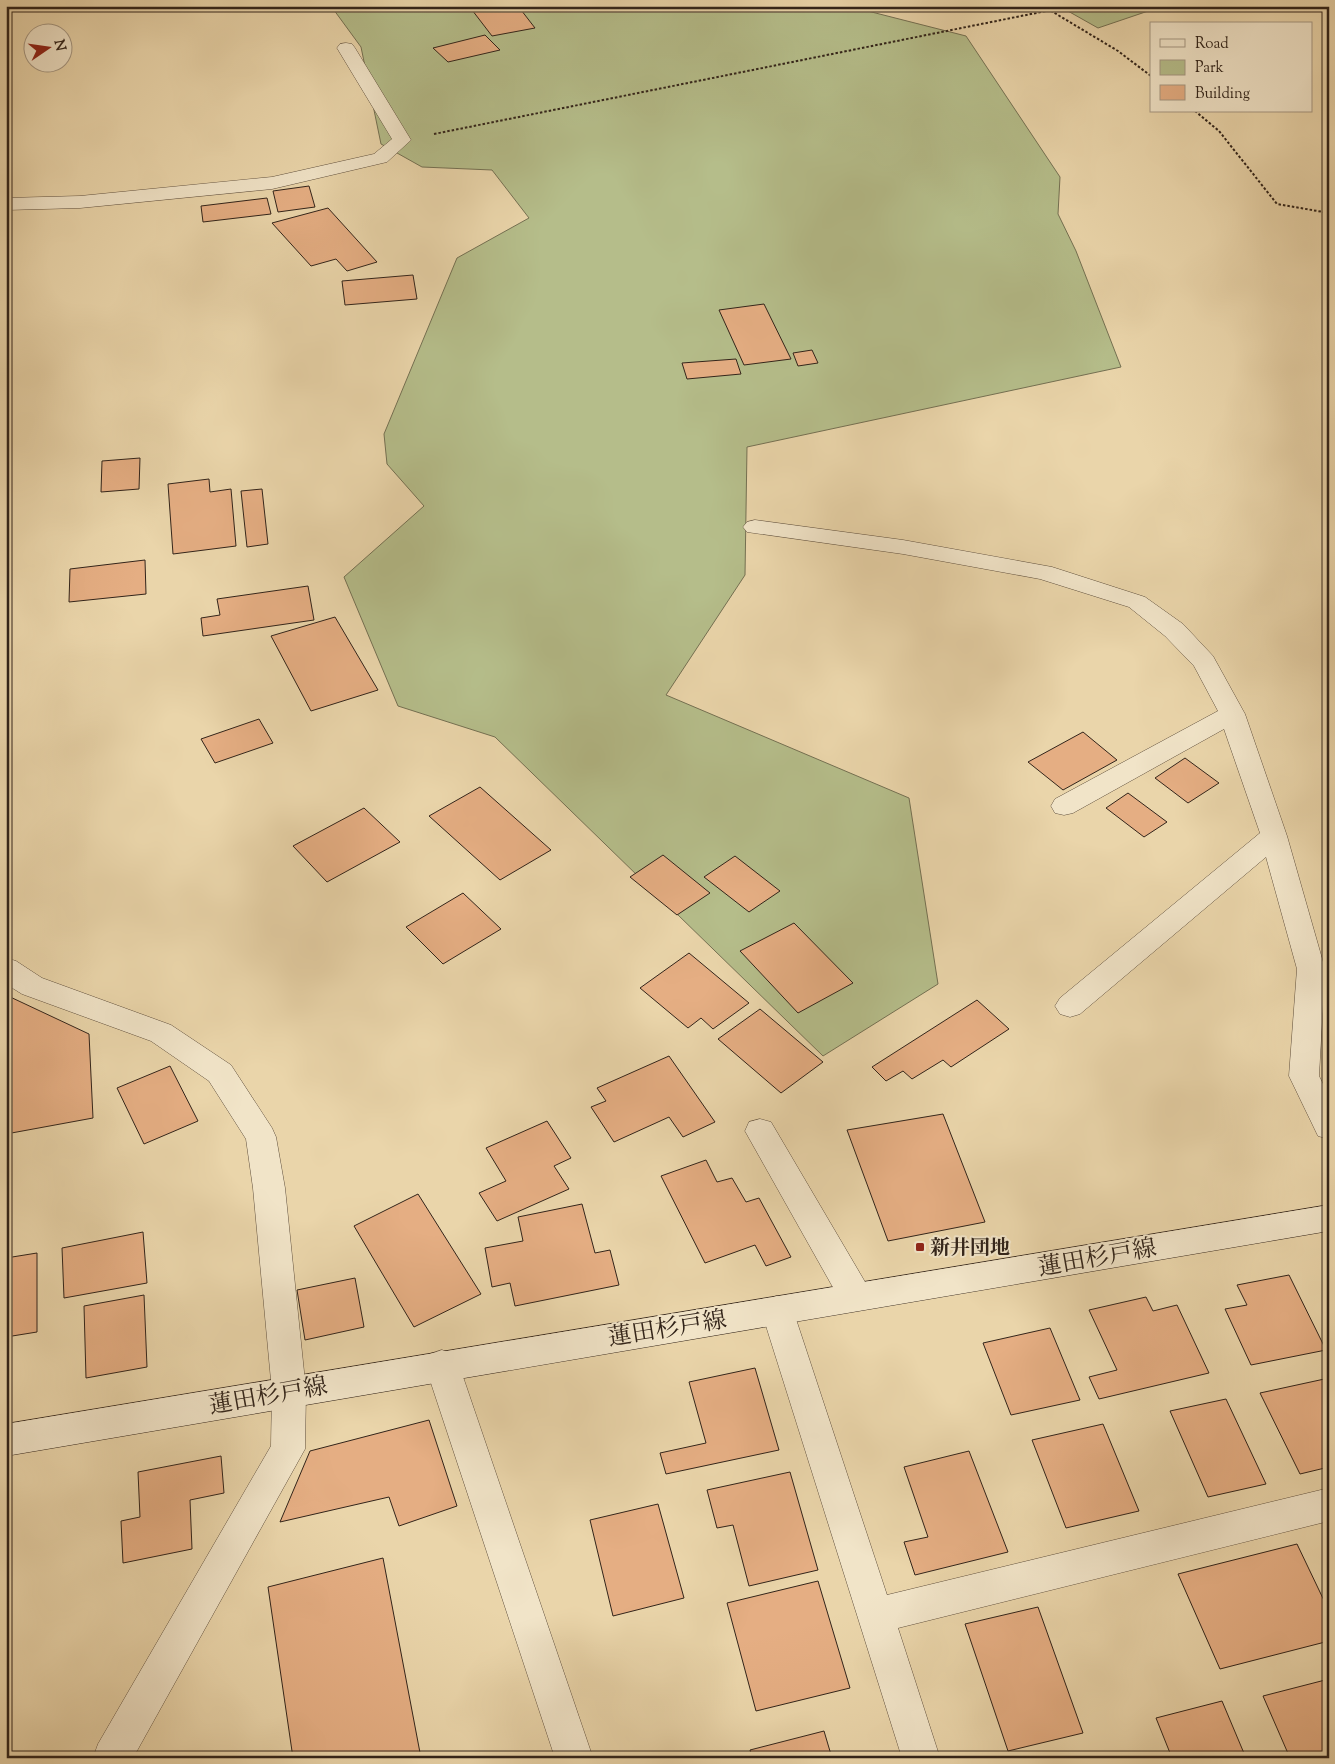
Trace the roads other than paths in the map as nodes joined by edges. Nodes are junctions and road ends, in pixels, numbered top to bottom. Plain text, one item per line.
1 (346, 48) dead end
2 (6, 204) edge
3 (755, 528) dead end
4 (1232, 714) junction
5 (1064, 806) dead end
6 (1274, 836) junction
7 (6, 970) edge
8 (1070, 1006) dead end
9 (1329, 1128) edge
10 (760, 1132) dead end
11 (1329, 1218) edge
12 (856, 1297) junction
13 (777, 1310) junction
14 (442, 1365) junction
15 (289, 1391) junction
16 (6, 1440) edge
17 (1329, 1504) edge
18 (876, 1616) junction
19 (112, 1758) edge
20 (574, 1758) edge
21 (921, 1758) edge

1 - 2 street
3 - 4 street
4 - 5 street
4 - 6 street
6 - 8 street
6 - 9 street
7 - 15 street
10 - 12 street
11 - 12 street, 蓮田杉戸線
12 - 13 street, 蓮田杉戸線
13 - 14 street, 蓮田杉戸線
13 - 18 street
14 - 15 street, 蓮田杉戸線
14 - 20 street
15 - 16 street, 蓮田杉戸線
15 - 19 street
17 - 18 street
18 - 21 street

